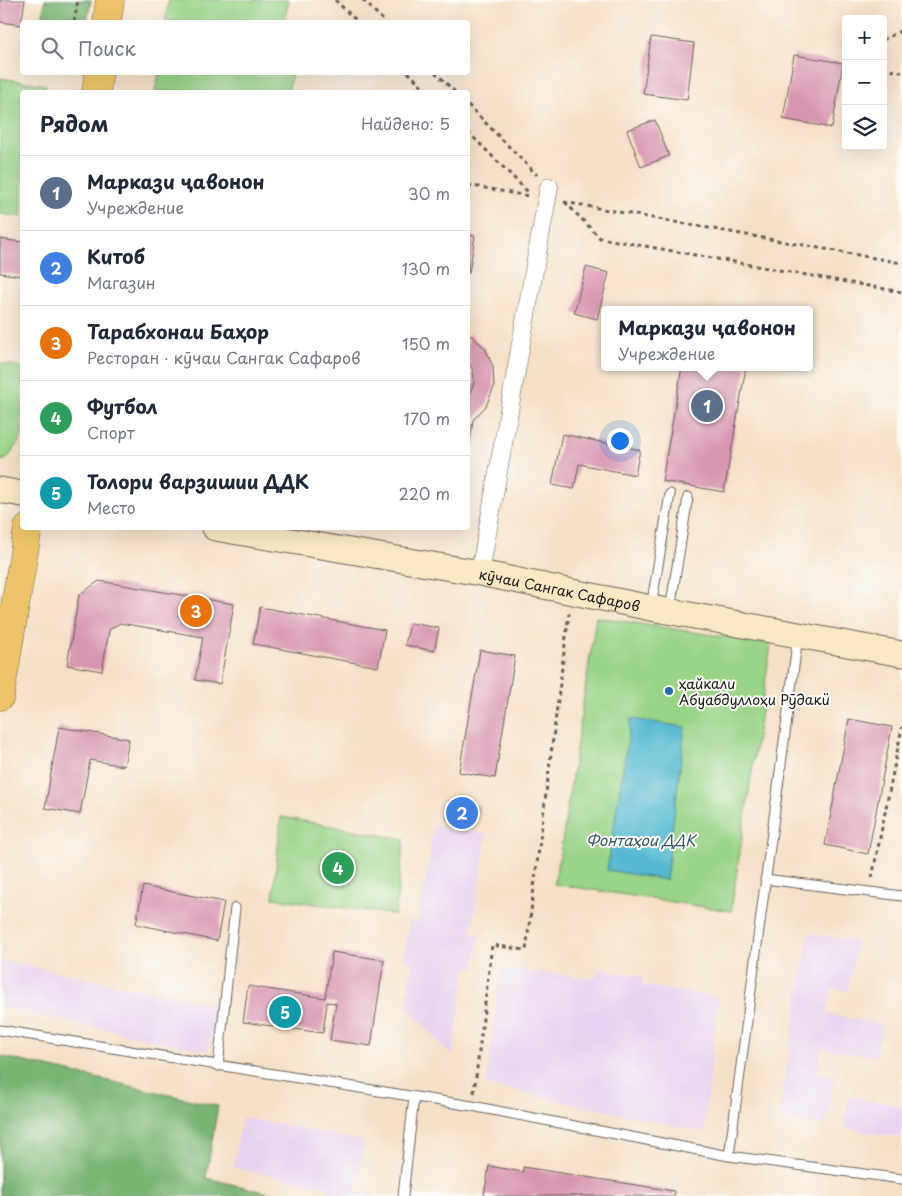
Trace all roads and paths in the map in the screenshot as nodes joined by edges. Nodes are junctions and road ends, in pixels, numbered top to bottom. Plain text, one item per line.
1 (78, 0) edge
2 (110, 0) edge
3 (335, 0) edge
4 (363, 0) edge
5 (74, 20) edge
6 (106, 20) edge
7 (356, 20) edge
8 (383, 20) edge
9 (902, 30) edge
10 (887, 38) edge
11 (887, 70) edge
12 (902, 72) edge
13 (99, 75) edge
14 (411, 75) edge
15 (438, 75) edge
16 (96, 90) edge
17 (426, 90) edge
18 (453, 90) edge
19 (470, 107) edge
20 (470, 134) edge
21 (470, 185) edge
22 (548, 193) junction
23 (564, 202) junction
24 (902, 263) edge
25 (902, 292) edge
26 (0, 490) edge
27 (20, 494) edge
28 (670, 494) dead end
29 (688, 497) dead end
30 (28, 530) edge
31 (227, 530) edge
32 (480, 573) junction
33 (572, 591) junction
34 (661, 609) junction
35 (798, 636) junction
36 (902, 654) edge
37 (0, 696) edge
38 (902, 727) edge
39 (765, 879) junction
40 (869, 892) junction
41 (902, 896) edge
42 (235, 908) dead end
43 (0, 1030) edge
44 (218, 1066) junction
45 (414, 1097) junction
46 (472, 1106) junction
47 (728, 1156) junction
48 (902, 1179) edge
49 (403, 1196) edge

1 - 5 path
2 - 6 main road
3 - 7 path
4 - 8 path
9 - 10 path
11 - 12 path
13 - 16 main road
14 - 17 path
15 - 18 path
19 - 22 path
20 - 21 path
22 - 23 path
22 - 23 path
22 - 32 street
23 - 24 path
23 - 25 path
26 - 27 street
28 - 34 lane
29 - 34 lane
30 - 37 main road
31 - 32 street, кӯчаи Сангак Сафаров
32 - 33 street, кӯчаи Сангак Сафаров
33 - 34 street, кӯчаи Сангак Сафаров
33 - 46 path
34 - 35 street, кӯчаи Сангак Сафаров
35 - 36 street, кӯчаи Сангак Сафаров
35 - 39 lane
38 - 40 path
39 - 40 lane
39 - 47 lane
40 - 41 lane
42 - 44 lane
43 - 44 lane
44 - 45 lane
45 - 46 lane
45 - 49 lane
46 - 47 lane
47 - 48 lane

